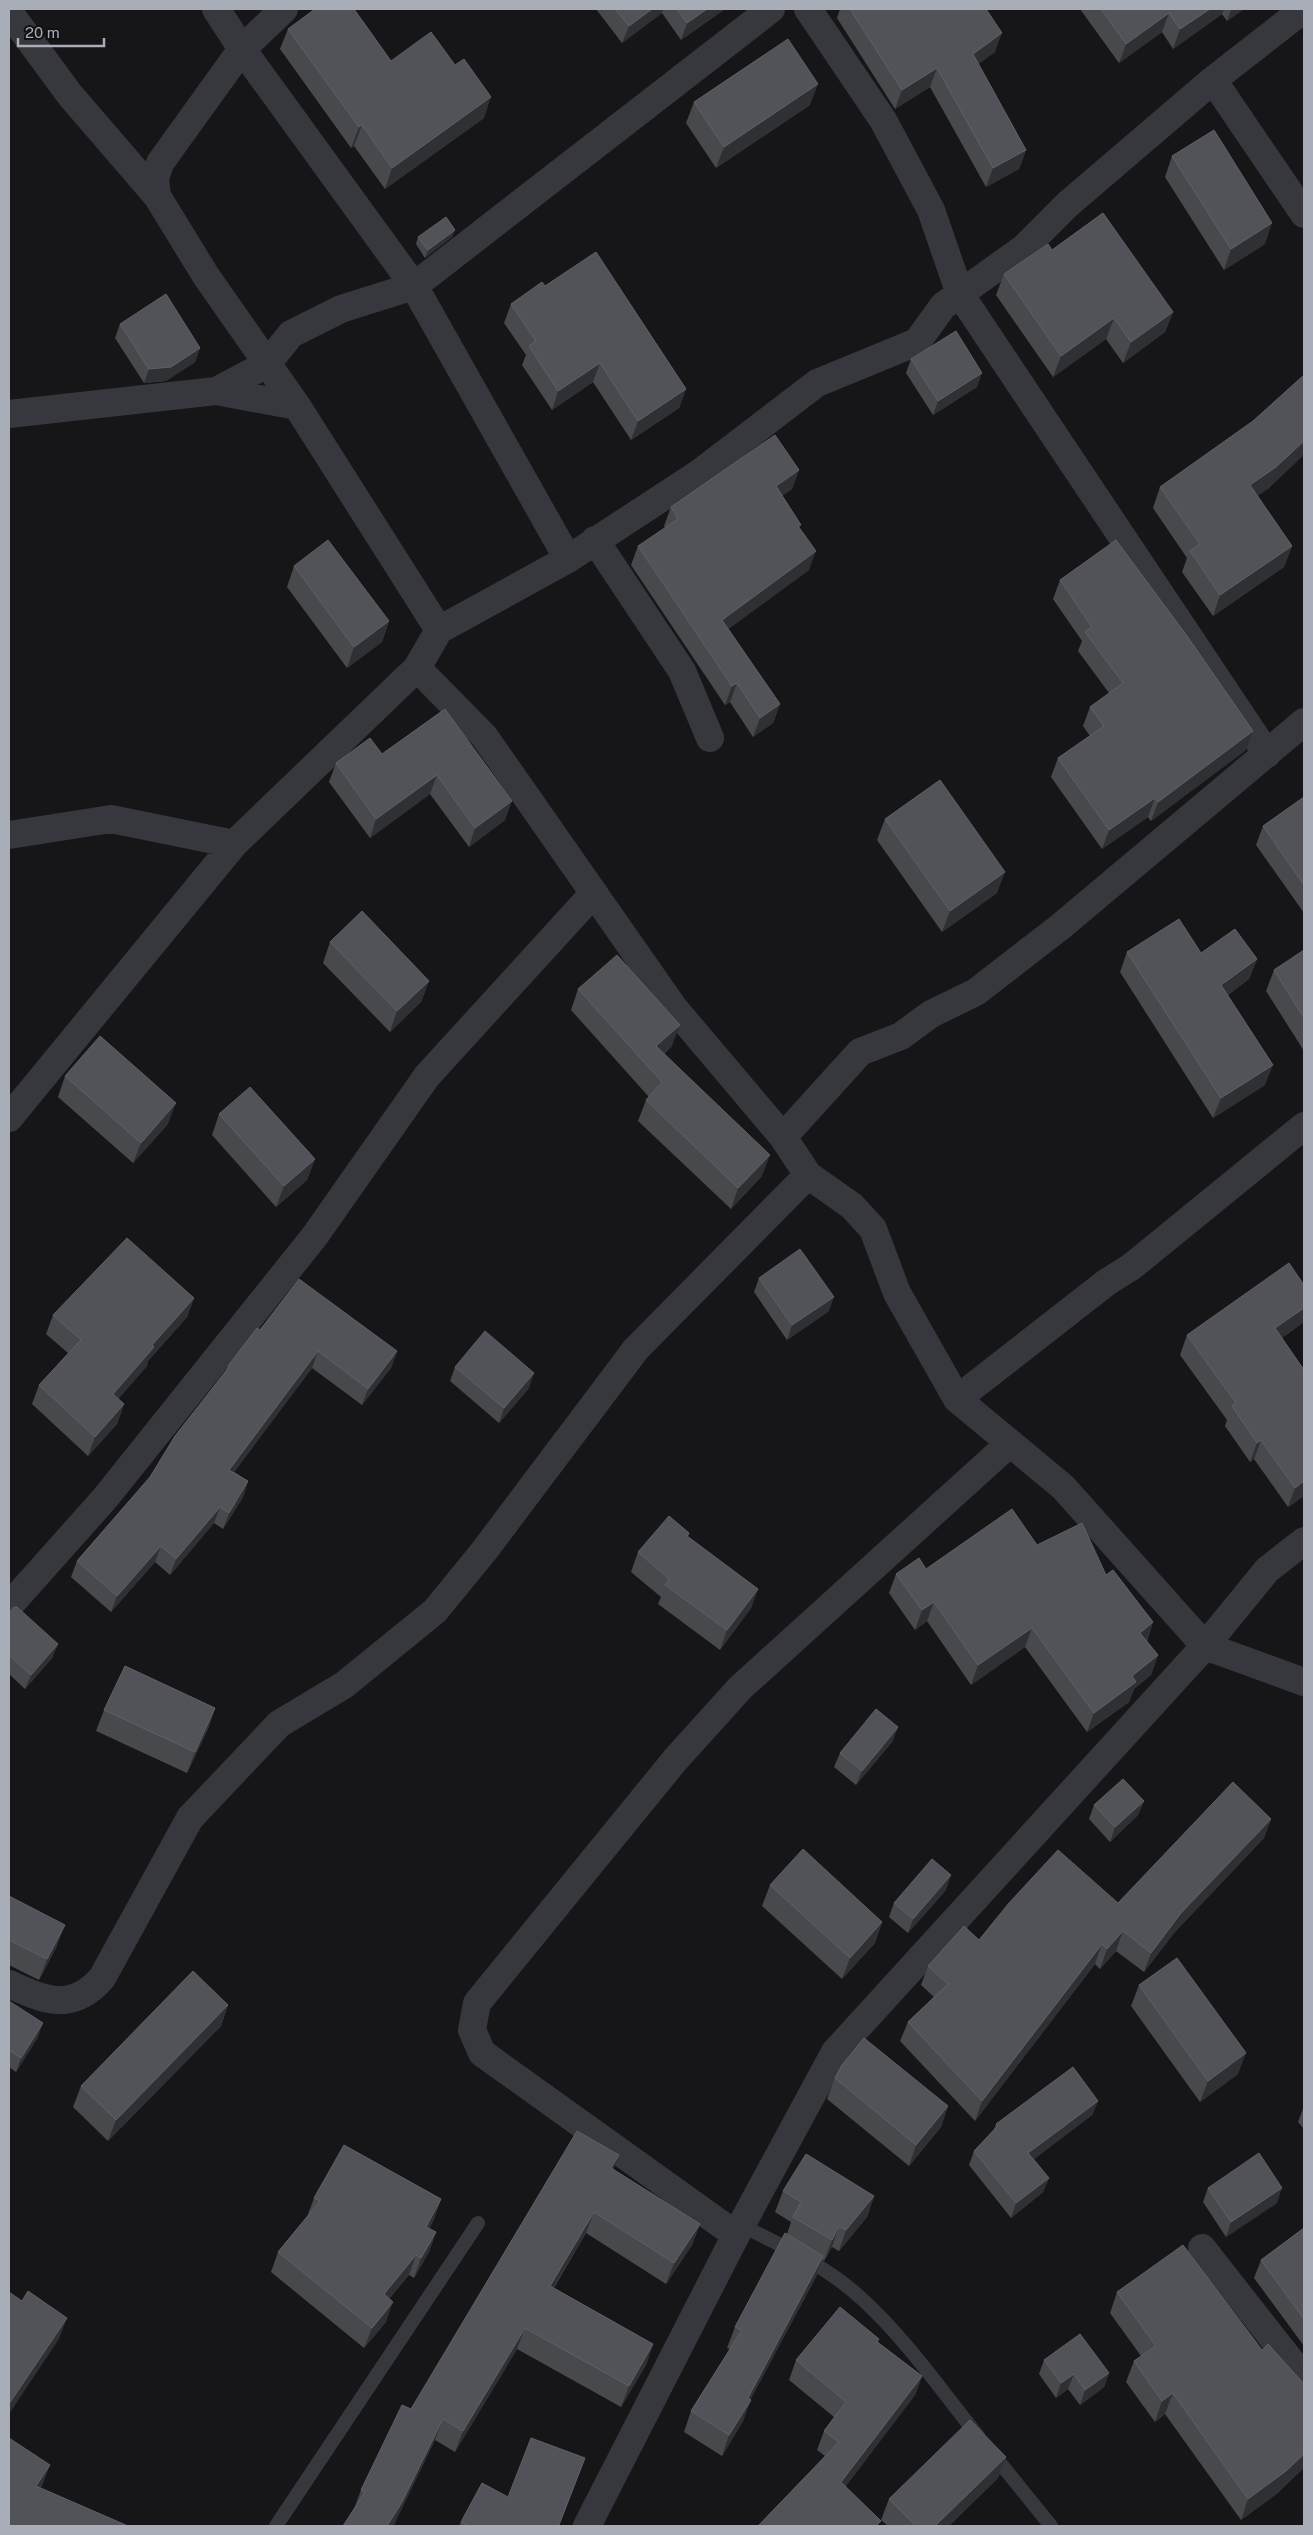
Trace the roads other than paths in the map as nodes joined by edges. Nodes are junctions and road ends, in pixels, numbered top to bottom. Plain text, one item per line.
1 (216, 9) edge
2 (284, 9) edge
3 (771, 9) edge
4 (808, 9) edge
5 (1304, 9) edge
6 (9, 12) edge
7 (242, 48) junction
8 (1212, 80) junction
9 (157, 196) junction
10 (1304, 214) edge
11 (414, 286) junction
12 (960, 294) junction
13 (267, 364) junction
14 (216, 391) junction
15 (297, 406) junction
16 (9, 414) edge
17 (595, 540) junction
18 (568, 559) junction
19 (439, 630) junction
20 (417, 668) junction
21 (1304, 722) edge
22 (710, 738) dead end
23 (1268, 754) junction
24 (9, 835) edge
25 (234, 844) junction
26 (594, 893) junction
27 (9, 1118) edge
28 (1304, 1126) edge
29 (783, 1137) junction
30 (808, 1175) junction
31 (957, 1399) junction
32 (1010, 1444) junction
33 (1304, 1541) edge
34 (9, 1606) edge
35 (1205, 1646) junction
36 (1304, 1682) edge
37 (9, 1984) edge
38 (478, 2223) dead end
39 (738, 2230) junction
40 (1202, 2248) dead end
41 (1304, 2378) edge
42 (276, 2526) edge
43 (587, 2526) edge
44 (1051, 2526) edge

1 - 7 street
2 - 7 street
3 - 11 street
4 - 12 street
5 - 8 street
6 - 9 street
7 - 9 street
7 - 11 street
8 - 10 street
8 - 12 street
9 - 13 street
11 - 13 street
11 - 18 street
12 - 17 street
12 - 23 street
13 - 14 street
13 - 15 street
14 - 15 street
14 - 16 street
15 - 19 street
17 - 18 street
17 - 22 street
18 - 19 street
19 - 20 street
20 - 25 street
20 - 26 street
21 - 23 street
23 - 29 street
24 - 25 street
25 - 27 street
26 - 29 street
26 - 34 street
28 - 31 street
29 - 30 street
30 - 31 street
30 - 37 street
31 - 32 street
32 - 35 street
32 - 39 street
33 - 35 street
35 - 36 street
35 - 39 street
38 - 42 lane
39 - 43 street
39 - 44 lane
40 - 41 street

